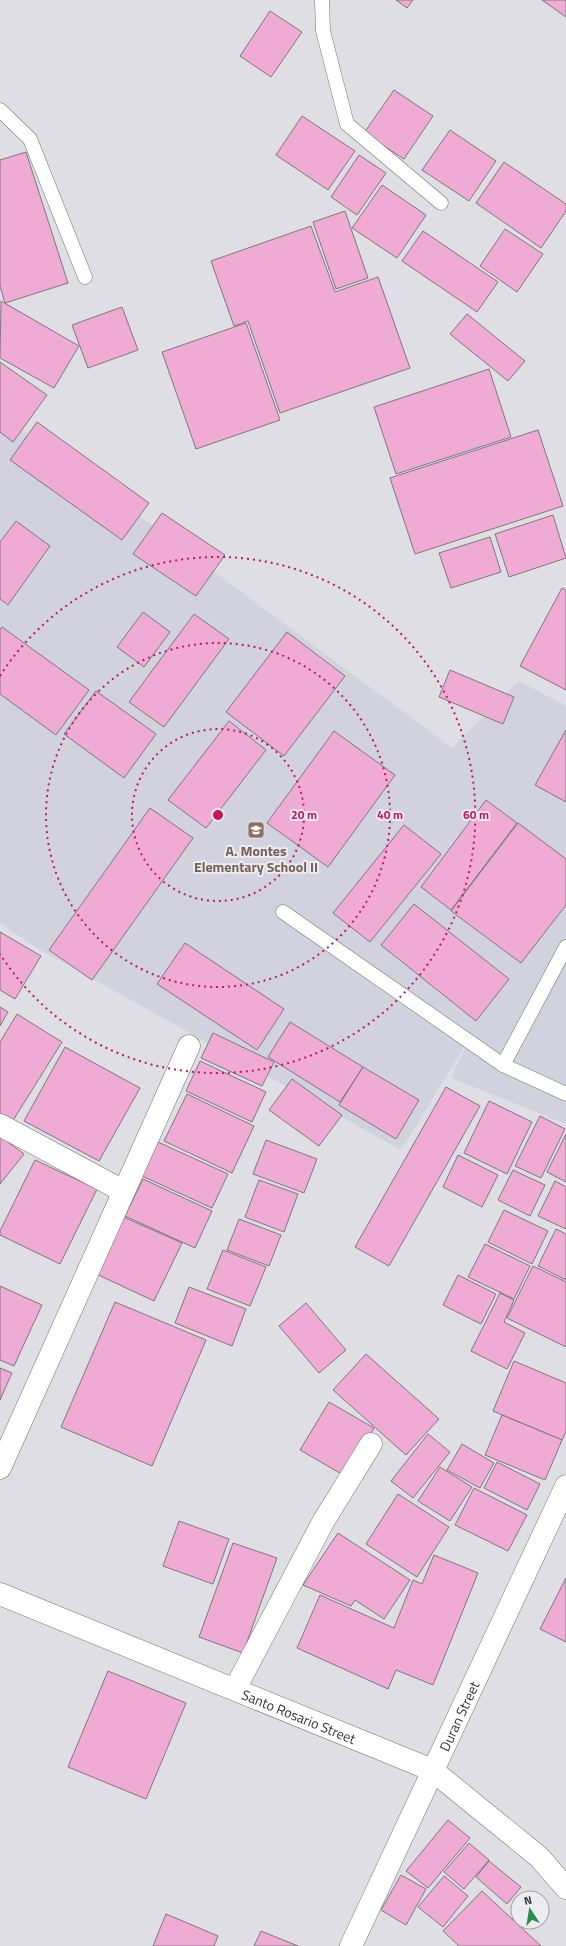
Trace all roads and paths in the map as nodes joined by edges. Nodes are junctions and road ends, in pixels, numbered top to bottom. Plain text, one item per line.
1 (322, 0) edge
2 (0, 110) edge
3 (441, 203) dead end
4 (85, 277) dead end
5 (283, 912) dead end
6 (566, 947) edge
7 (189, 1046) dead end
8 (503, 1065) junction
9 (566, 1094) edge
10 (0, 1125) edge
11 (124, 1191) junction
12 (371, 1444) dead end
13 (0, 1468) edge
14 (566, 1486) edge
15 (0, 1594) edge
16 (235, 1689) junction
17 (432, 1770) junction
18 (566, 1888) edge
19 (351, 1946) edge

1 - 3 lane
2 - 4 lane
5 - 8 lane
6 - 8 lane
7 - 11 street
8 - 9 lane
10 - 11 street
11 - 13 street
12 - 16 street
14 - 17 street, Duran Street
15 - 16 street, Santo Rosario Street
16 - 17 street, Santo Rosario Street
17 - 18 street, Santo Rosario Street
17 - 19 street, Duran Street

